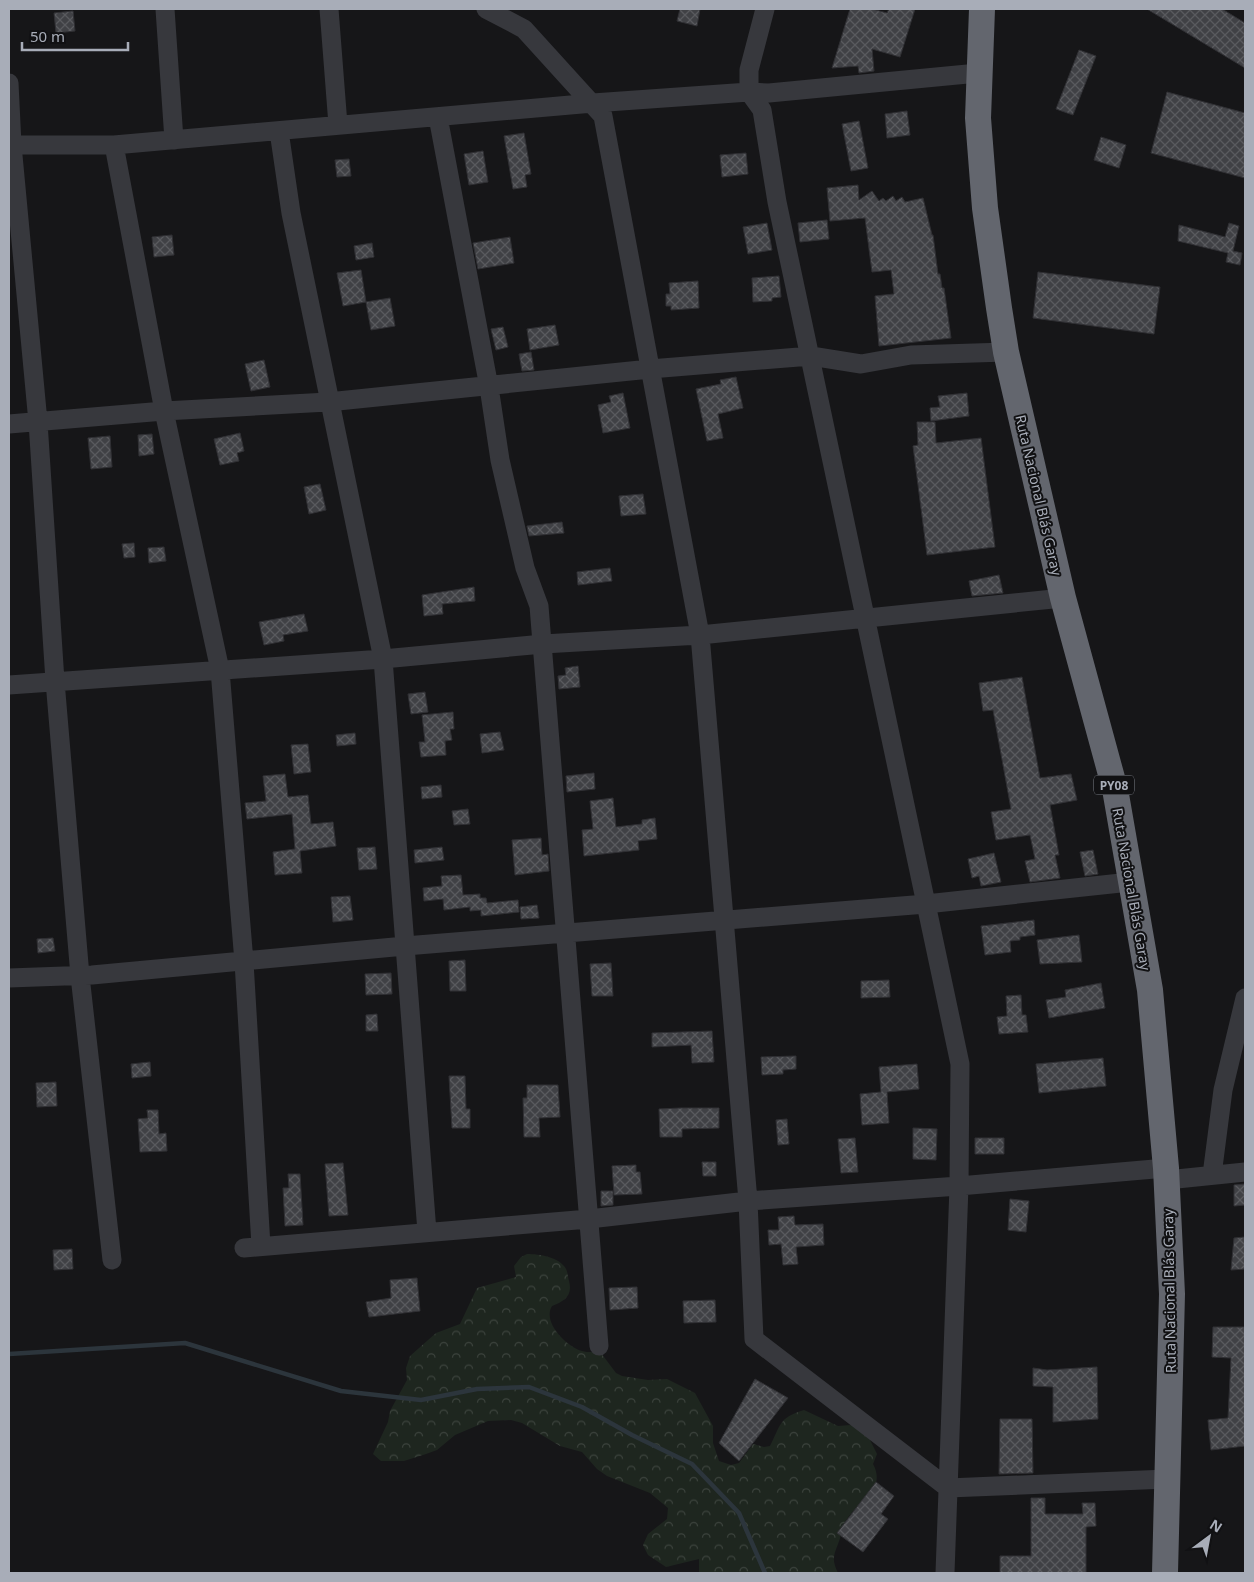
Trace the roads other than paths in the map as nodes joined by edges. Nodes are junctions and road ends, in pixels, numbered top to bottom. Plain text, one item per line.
1 (165, 9) edge
2 (329, 9) edge
3 (486, 9) edge
4 (765, 9) edge
5 (982, 9) edge
6 (978, 73) junction
7 (9, 83) edge
8 (748, 92) junction
9 (593, 103) junction
10 (438, 117) junction
11 (338, 125) junction
12 (279, 131) junction
13 (174, 140) junction
14 (10, 145) edge
15 (114, 145) junction
16 (1006, 352) junction
17 (811, 356) junction
18 (650, 369) junction
19 (489, 387) junction
20 (328, 402) junction
21 (164, 411) junction
22 (38, 422) junction
23 (9, 424) edge
24 (1063, 598) junction
25 (865, 620) junction
26 (700, 635) junction
27 (543, 644) junction
28 (382, 659) junction
29 (220, 670) junction
30 (55, 681) junction
31 (9, 685) edge
32 (1130, 882) junction
33 (926, 904) junction
34 (724, 919) junction
35 (566, 935) junction
36 (405, 946) junction
37 (244, 962) junction
38 (80, 976) junction
39 (9, 978) edge
40 (1245, 998) edge
41 (1245, 1172) edge
42 (1167, 1174) junction
43 (1212, 1175) junction
44 (959, 1186) junction
45 (748, 1201) junction
46 (588, 1219) junction
47 (427, 1232) junction
48 (112, 1260) dead end
49 (599, 1346) dead end
50 (1168, 1479) junction
51 (948, 1488) junction
52 (945, 1573) edge
53 (1166, 1573) edge

1 - 13 street
2 - 11 street
3 - 9 street
4 - 8 street
5 - 6 highway, Ruta Nacional Blás Garay / PY08
6 - 8 street
6 - 16 highway, Ruta Nacional Blás Garay / PY08
7 - 14 street
8 - 9 street
8 - 17 street
9 - 10 street
9 - 18 street
10 - 11 street
10 - 19 street
11 - 12 street
12 - 13 street
12 - 20 street
13 - 15 street
14 - 15 street
14 - 22 street
15 - 21 street
16 - 17 street
16 - 24 highway, Ruta Nacional Blás Garay / PY08
17 - 18 street
17 - 25 street
18 - 19 street
18 - 26 street
19 - 20 street
19 - 27 street
20 - 21 street
20 - 28 street
21 - 22 street
21 - 29 street
22 - 23 street
22 - 30 street
24 - 25 street
24 - 32 highway, Ruta Nacional Blás Garay / PY08
25 - 26 street
25 - 33 street
26 - 27 street
26 - 34 street
27 - 28 street
27 - 35 street
28 - 29 street
28 - 36 street
29 - 30 street
29 - 37 street
30 - 31 street
30 - 38 street
32 - 33 street
32 - 42 highway, Ruta Nacional Blás Garay / PY08
33 - 34 street
33 - 44 street
34 - 35 street
34 - 45 street
35 - 36 street
35 - 46 street
36 - 37 street
36 - 47 street
37 - 38 street
37 - 47 street
38 - 39 street
38 - 48 street
40 - 43 street
41 - 43 street
42 - 43 street
42 - 44 street
42 - 50 highway, Ruta Nacional Blás Garay / PY08
44 - 45 street
44 - 51 street
45 - 46 street
45 - 51 street
46 - 47 street
46 - 49 street
50 - 51 street
50 - 53 highway, Ruta Nacional Blás Garay / PY08
51 - 52 street

